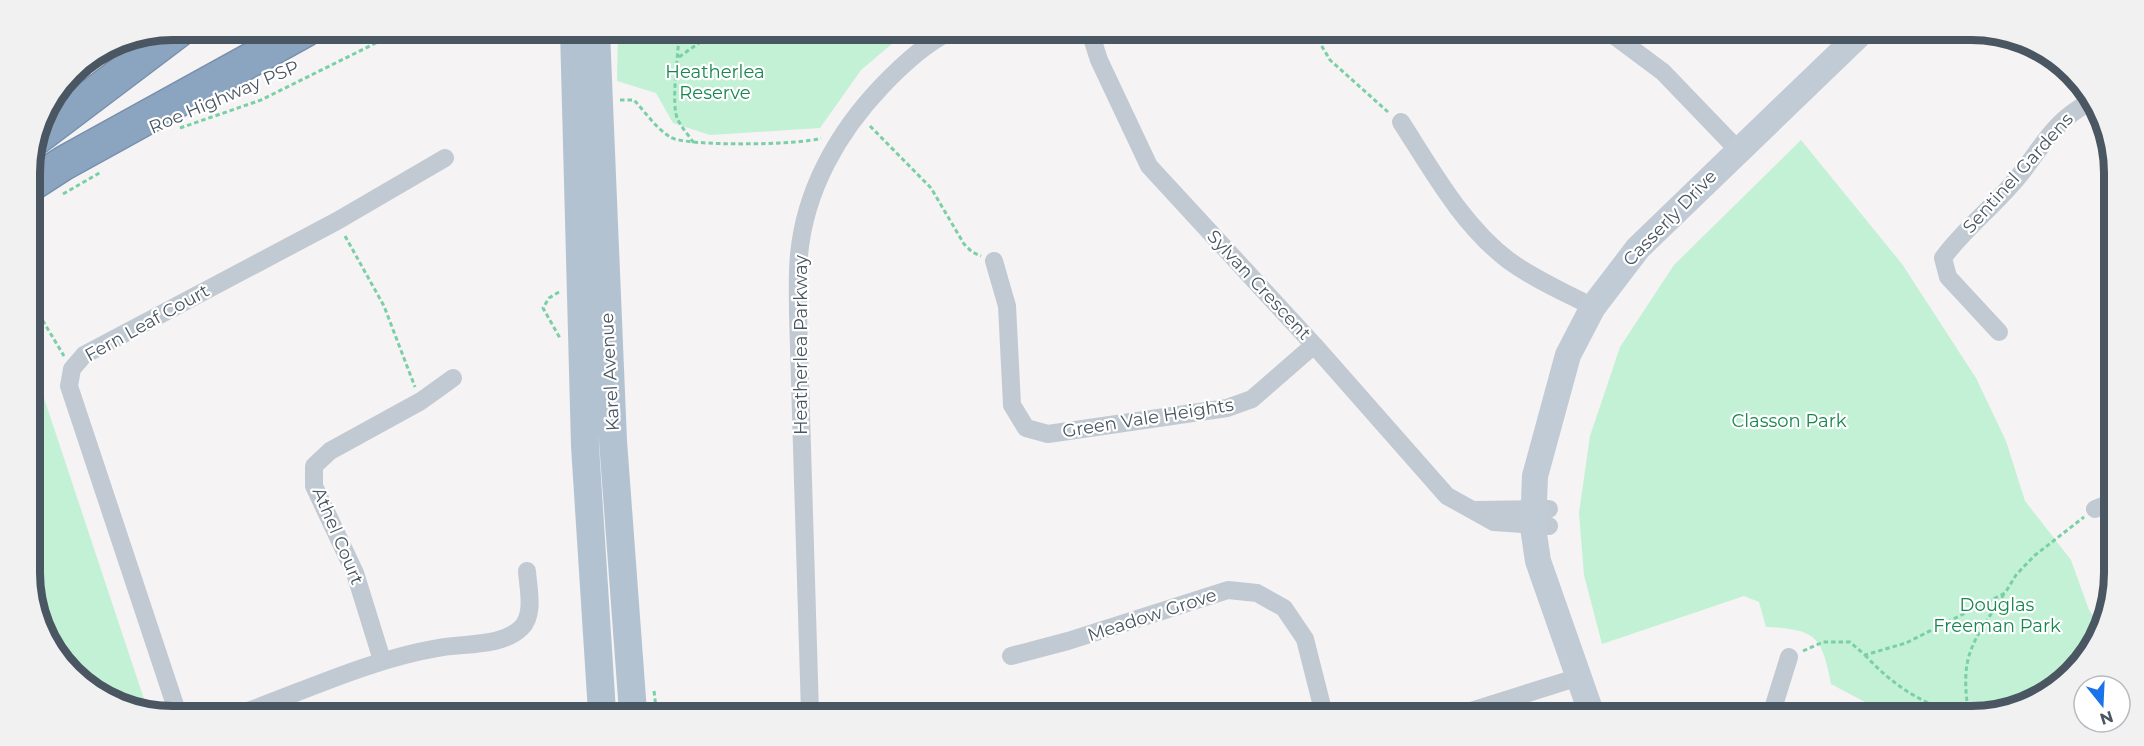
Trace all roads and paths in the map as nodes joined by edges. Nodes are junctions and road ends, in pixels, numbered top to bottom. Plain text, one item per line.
1 (1092, 40) edge
2 (1318, 40) edge
3 (1620, 40) edge
4 (1854, 40) edge
5 (164, 41) edge
6 (285, 41) edge
7 (380, 41) edge
8 (574, 41) edge
9 (596, 41) edge
10 (679, 41) edge
11 (703, 41) edge
12 (937, 41) edge
13 (680, 57) junction
14 (618, 100) dead end
15 (2084, 105) edge
16 (857, 113) junction
17 (1401, 122) joint
18 (49, 128) edge
19 (174, 130) dead end
20 (824, 136) dead end
21 (694, 143) junction
22 (1738, 150) junction
23 (445, 158) dead end
24 (109, 167) dead end
25 (41, 190) edge
26 (61, 196) dead end
27 (347, 241) dead end
28 (994, 261) joint
29 (1593, 307) junction
30 (41, 317) edge
31 (2000, 332) dead end
32 (1314, 345) junction
33 (72, 369) junction
34 (453, 378) dead end
35 (421, 401) junction
36 (2102, 506) edge
37 (1541, 518) junction
38 (526, 571) dead end
39 (2005, 593) junction
40 (1865, 655) junction
41 (1011, 656) dead end
42 (1789, 657) joint
43 (382, 660) junction
44 (1579, 677) junction
45 (632, 700) edge
46 (1322, 705) edge
47 (1489, 705) edge
48 (1589, 705) edge
49 (1774, 705) edge
50 (1936, 705) edge
51 (1967, 705) edge
52 (175, 706) edge
53 (261, 706) edge
54 (602, 706) edge
55 (615, 706) edge
56 (810, 706) edge

1 - 32 street, Sylvan Crescent
2 - 17 path
3 - 22 street
4 - 22 street, Casserly Drive
5 - 18 highway
6 - 25 highway
7 - 19 path, Roe Highway PSP
8 - 54 main road, Karel Avenue
9 - 45 main road, Karel Avenue
10 - 13 path
11 - 13 path
12 - 16 street, Heatherlea Parkway
13 - 21 path
14 - 21 path
15 - 31 street, Sentinel Gardens
16 - 28 path
16 - 56 street, Heatherlea Parkway
17 - 29 street
20 - 21 path
22 - 29 street, Casserly Drive
23 - 33 street, Fern Leaf Court
24 - 26 path
27 - 35 path
28 - 32 street, Green Vale Heights
29 - 37 street, Casserly Drive
30 - 33 path
32 - 37 street, Sylvan Crescent
33 - 52 street, Fern Leaf Court
34 - 35 street, Athel Court
35 - 43 street, Athel Court
36 - 39 path
37 - 44 street, Casserly Drive
38 - 43 street
39 - 40 path
39 - 51 path
40 - 42 path
40 - 50 path
41 - 46 street, Meadow Grove
42 - 49 street
43 - 53 street
44 - 47 street
44 - 48 street, Casserly Drive
45 - 55 main road

